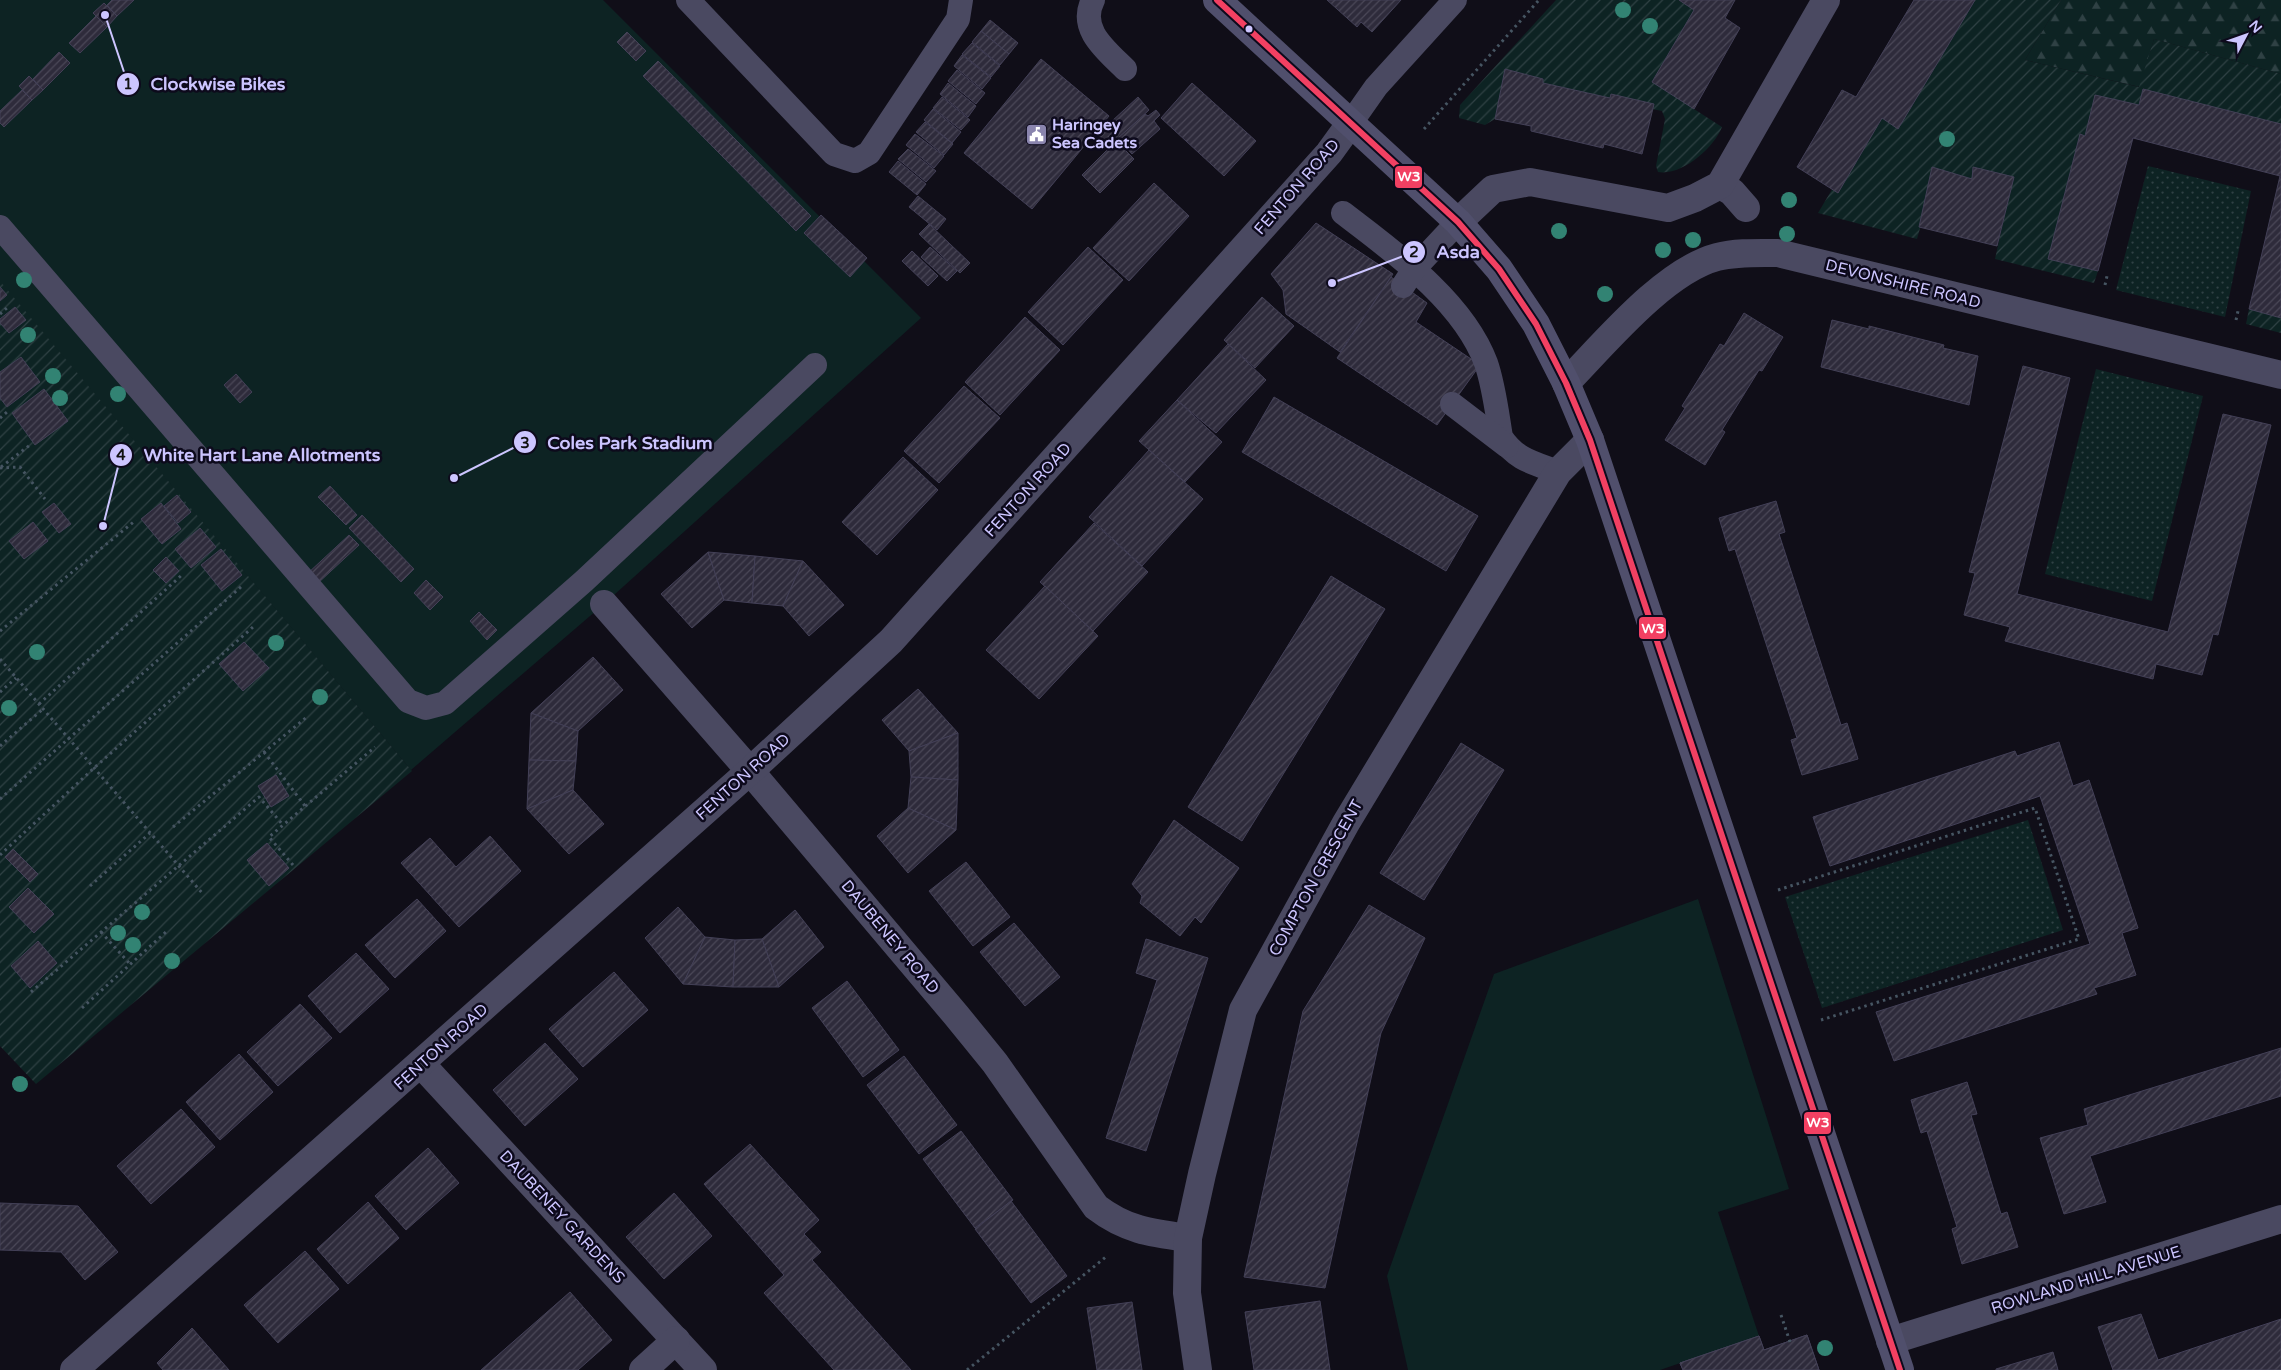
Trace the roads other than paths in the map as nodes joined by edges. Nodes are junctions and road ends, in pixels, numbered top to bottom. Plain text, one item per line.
1 (688, 0) edge
2 (712, 0) edge
3 (961, 0) edge
4 (1093, 0) edge
5 (1217, 0) edge
6 (1455, 0) edge
7 (1826, 0) edge
8 (713, 25) junction
9 (1125, 69) dead end
10 (1350, 124) junction
11 (1720, 185) junction
12 (1746, 208) dead end
13 (1343, 213) dead end
14 (1458, 222) junction
15 (0, 227) edge
16 (1408, 277) junction
17 (815, 365) dead end
18 (2281, 375) edge
19 (1566, 383) junction
20 (1452, 404) dead end
21 (1590, 440) junction
22 (1507, 446) junction
23 (1558, 472) junction
24 (584, 581) junction
25 (604, 604) joint
26 (750, 771) junction
27 (421, 1064) junction
28 (2281, 1219) edge
29 (1188, 1238) junction
30 (676, 1340) junction
31 (1890, 1342) junction
32 (74, 1370) edge
33 (643, 1370) edge
34 (703, 1370) edge
35 (1198, 1370) edge
36 (1900, 1370) edge

1 - 8 lane
2 - 8 lane
3 - 8 lane
4 - 9 lane
5 - 10 street
6 - 10 lane
7 - 11 street
10 - 14 street
10 - 26 street, FENTON ROAD
11 - 12 street
11 - 14 street
13 - 16 lane
14 - 16 lane
14 - 19 street
15 - 24 lane
16 - 22 lane
17 - 24 lane
18 - 19 street, DEVONSHIRE ROAD
19 - 21 street
20 - 22 lane
21 - 23 street, COMPTON CRESCENT
21 - 31 street
22 - 23 lane
23 - 29 street, COMPTON CRESCENT
24 - 25 lane
25 - 26 street, DAUBENEY ROAD
26 - 27 street, FENTON ROAD
26 - 29 street, DAUBENEY ROAD
27 - 30 street, DAUBENEY GARDENS
27 - 32 street, FENTON ROAD
28 - 31 street, ROWLAND HILL AVENUE
29 - 35 street, COMPTON CRESCENT
30 - 33 street
30 - 34 street, DAUBENEY GARDENS
31 - 36 street

